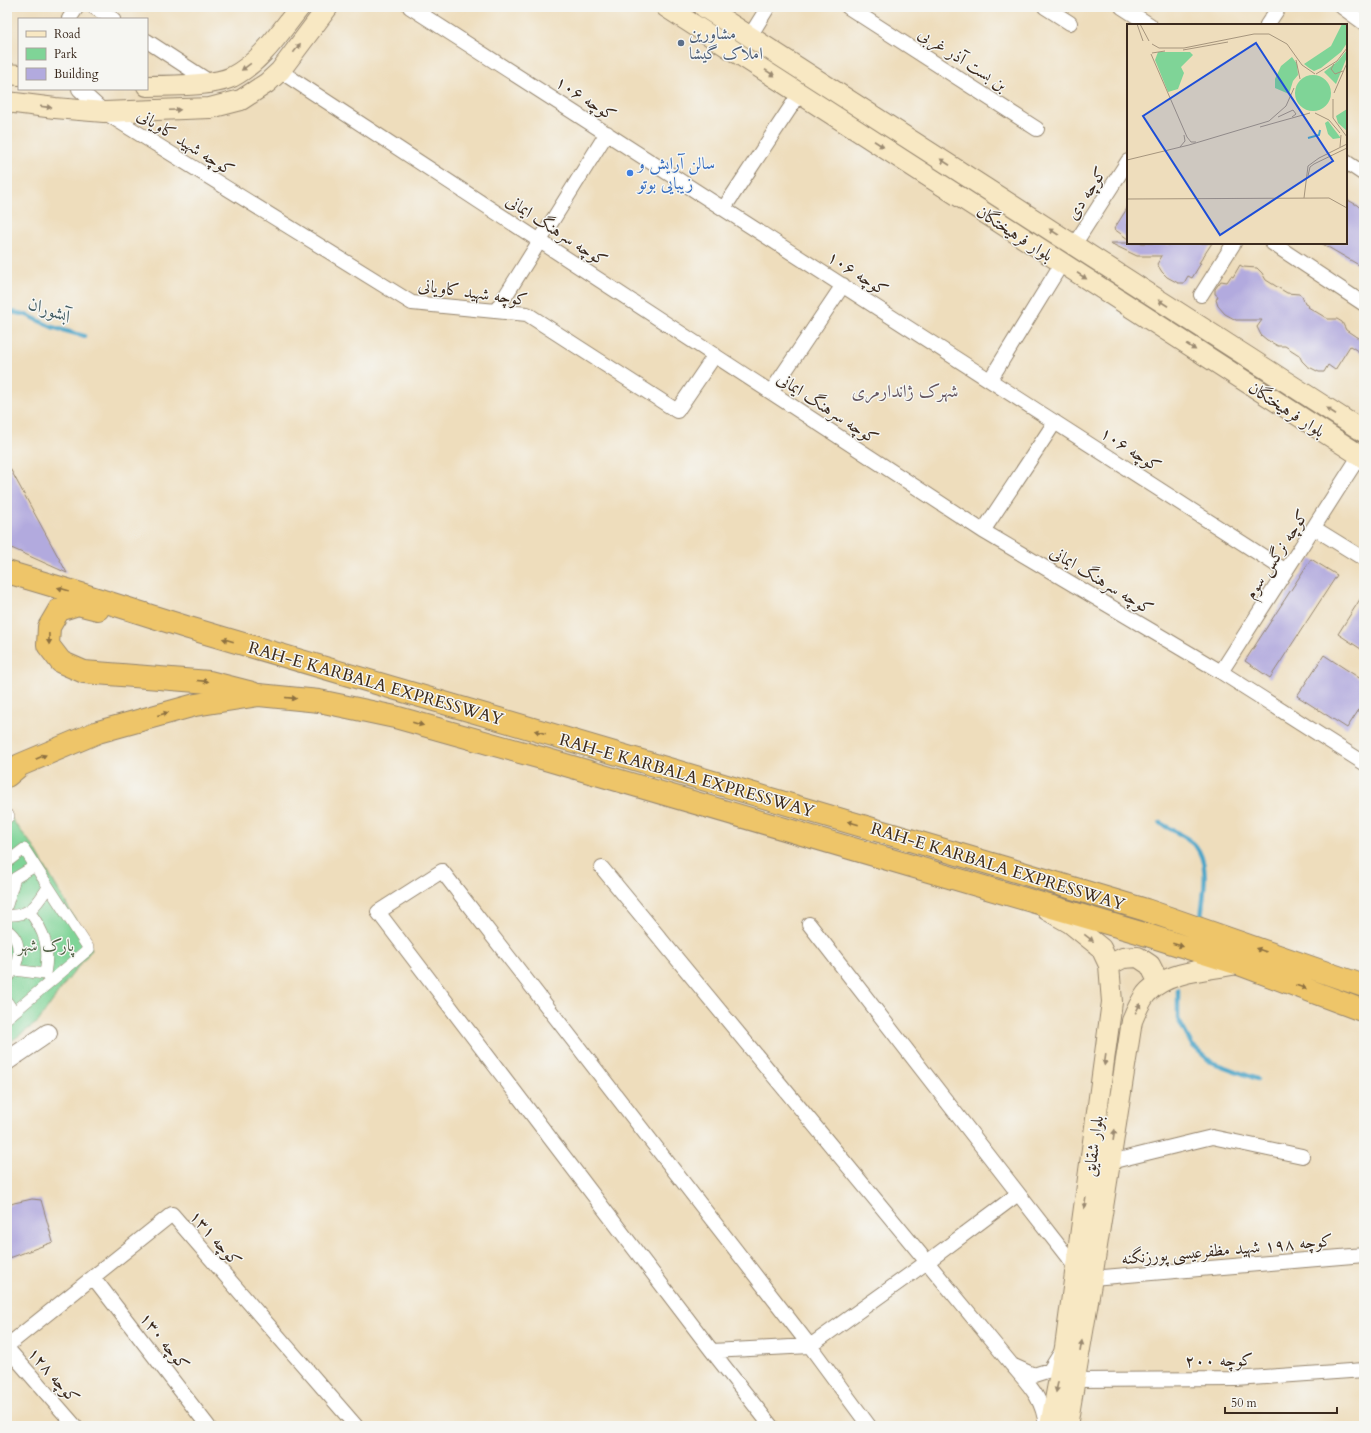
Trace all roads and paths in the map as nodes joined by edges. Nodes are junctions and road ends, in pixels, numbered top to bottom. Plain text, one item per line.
1 (76, 7) edge
2 (94, 7) edge
3 (300, 7) edge
4 (328, 7) edge
5 (410, 7) edge
6 (666, 7) edge
7 (704, 7) edge
8 (768, 7) edge
9 (848, 7) edge
10 (1045, 7) edge
11 (1122, 7) edge
12 (1279, 7) edge
13 (1342, 7) edge
14 (70, 18) edge
15 (111, 18) edge
16 (1070, 23) dead end
17 (1364, 23) edge
18 (1148, 24) edge
19 (1268, 24) edge
20 (750, 36) junction
21 (148, 42) edge
22 (280, 71) junction
23 (7, 74) edge
24 (18, 75) edge
25 (210, 82) junction
26 (148, 86) edge
27 (80, 90) edge
28 (800, 92) junction
29 (7, 102) edge
30 (104, 112) junction
31 (1037, 129) dead end
32 (607, 133) junction
33 (1127, 163) edge
34 (1347, 163) edge
35 (1364, 174) edge
36 (724, 208) junction
37 (540, 241) junction
38 (1233, 244) edge
39 (1274, 244) edge
40 (1074, 245) junction
41 (1062, 263) junction
42 (844, 285) junction
43 (1201, 295) dead end
44 (1364, 304) edge
45 (496, 311) junction
46 (715, 355) junction
47 (990, 380) junction
48 (771, 392) junction
49 (1055, 422) junction
50 (1364, 432) edge
51 (1362, 457) edge
52 (1314, 528) junction
53 (983, 531) junction
54 (1364, 559) edge
55 (1286, 571) junction
56 (7, 572) edge
57 (189, 628) junction
58 (1221, 672) junction
59 (259, 695) junction
60 (1364, 763) edge
61 (7, 776) edge
62 (7, 862) edge
63 (35, 866) junction
64 (602, 868) dead end
65 (7, 869) edge
66 (15, 878) junction
67 (48, 887) junction
68 (1034, 902) junction
69 (7, 905) edge
70 (29, 911) junction
71 (12, 915) edge
72 (809, 924) dead end
73 (7, 930) edge
74 (1239, 964) junction
75 (1109, 966) junction
76 (11, 974) edge
77 (50, 976) junction
78 (1159, 983) junction
79 (1364, 986) edge
80 (7, 1002) edge
81 (1364, 1011) edge
82 (9, 1014) edge
83 (48, 1033) dead end
84 (7, 1061) edge
85 (1302, 1156) dead end
86 (1110, 1162) junction
87 (1018, 1194) junction
88 (1364, 1255) edge
89 (927, 1262) junction
90 (1076, 1268) junction
91 (93, 1277) junction
92 (1092, 1278) junction
93 (810, 1346) junction
94 (7, 1347) edge
95 (1065, 1347) junction
96 (712, 1351) junction
97 (1012, 1365) junction
98 (1364, 1370) edge
99 (1075, 1380) junction
100 (75, 1426) edge
101 (208, 1426) edge
102 (356, 1426) edge
103 (771, 1426) edge
104 (869, 1426) edge
105 (1046, 1426) edge
106 (1050, 1426) edge
107 (1067, 1426) edge

1 - 14 street
2 - 15 street
3 -> 25 main road
22 -> 4 main road
5 - 32 street, کوچه ۱۰۶
6 -> 28 main road, بلوار فرهیختگان
7 - 20 main road, بلوار فرهیختگان
8 - 20 street
9 - 31 street, بن بست آذر غربی
10 - 16 street
11 - 18 street
12 - 19 street
13 - 17 street
40 -> 20 main road, بلوار فرهیختگان
21 - 25 street
30 -> 22 main road
22 - 37 street, کوچه سرهنگ ایمانی
23 - 24 main road
25 - 26 main road
27 - 30 street, کوچه شهید کاویانی
28 - 36 street
28 -> 41 main road, بلوار فرهیختگان
29 -> 30 main road
30 - 45 street, کوچه شهید کاویانی
32 - 36 street, کوچه ۱۰۶
32 - 37 street
33 - 40 street, کوچه دی
34 - 35 street
36 - 42 street, کوچه ۱۰۶
37 - 45 street
37 - 46 street, کوچه سرهنگ ایمانی
38 - 43 street
39 - 44 street
50 -> 40 main road, بلوار فرهیختگان
41 - 47 street
41 -> 51 main road, بلوار فرهیختگان
42 - 47 street, کوچه ۱۰۶
42 - 48 street
45 - 46 street, کوچه شهید کاویانی
46 - 48 street, کوچه سرهنگ ایمانی
47 - 49 street, کوچه ۱۰۶
48 - 53 street, کوچه سرهنگ ایمانی
49 - 53 street
49 - 55 street, کوچه ۱۰۶
51 - 52 street, کوچه نرگس سوم
52 - 54 street
52 - 55 street, کوچه نرگس سوم
53 - 58 street, کوچه سرهنگ ایمانی
55 - 58 street, کوچه نرگس سوم
57 -> 56 highway, RAH-E KARBALA EXPRESSWAY
57 -> 59 highway
79 -> 57 highway, RAH-E KARBALA EXPRESSWAY
58 - 60 street, کوچه سرهنگ ایمانی
61 -> 59 highway, RAH-E KARBALA EXPRESSWAY
59 -> 68 highway, RAH-E KARBALA EXPRESSWAY
62 - 63 street
63 - 66 street
63 - 67 street
64 - 89 street
65 - 66 street
66 - 69 street
67 - 70 street
67 - 77 street
68 -> 74 highway, RAH-E KARBALA EXPRESSWAY
68 -> 75 main road, بلوار شقایق
70 - 71 street
70 - 77 street
71 - 73 street
72 - 87 street
73 - 76 street
74 - 78 main road, بلوار شقایق
74 -> 81 highway, RAH-E KARBALA EXPRESSWAY
75 - 78 main road
75 -> 90 main road, بلوار شقایق
76 - 77 street
77 - 82 street
86 -> 78 main road, بلوار شقایق
80 - 82 street
83 - 84 street
85 - 86 street
86 - 92 main road, بلوار شقایق
87 - 89 street
87 - 90 street
88 - 92 street, کوچه ۱۹۸ شهید مظفرعیسی پورزنگنه
89 - 93 street
89 - 97 street
90 - 95 main road, بلوار شقایق
91 - 94 street, کوچه ۱۳۱
91 - 101 street, کوچه ۱۳۰
91 - 102 street, کوچه ۱۳۱
99 -> 92 main road, بلوار شقایق
93 - 96 street
93 - 96 street
93 - 104 street
94 - 100 street, کوچه ۱۲۸
95 - 97 street
95 -> 106 main road, بلوار شقایق
96 - 103 street
97 - 105 street
98 - 99 street, کوچه ۲۰۰
99 - 107 main road, بلوار شقایق

